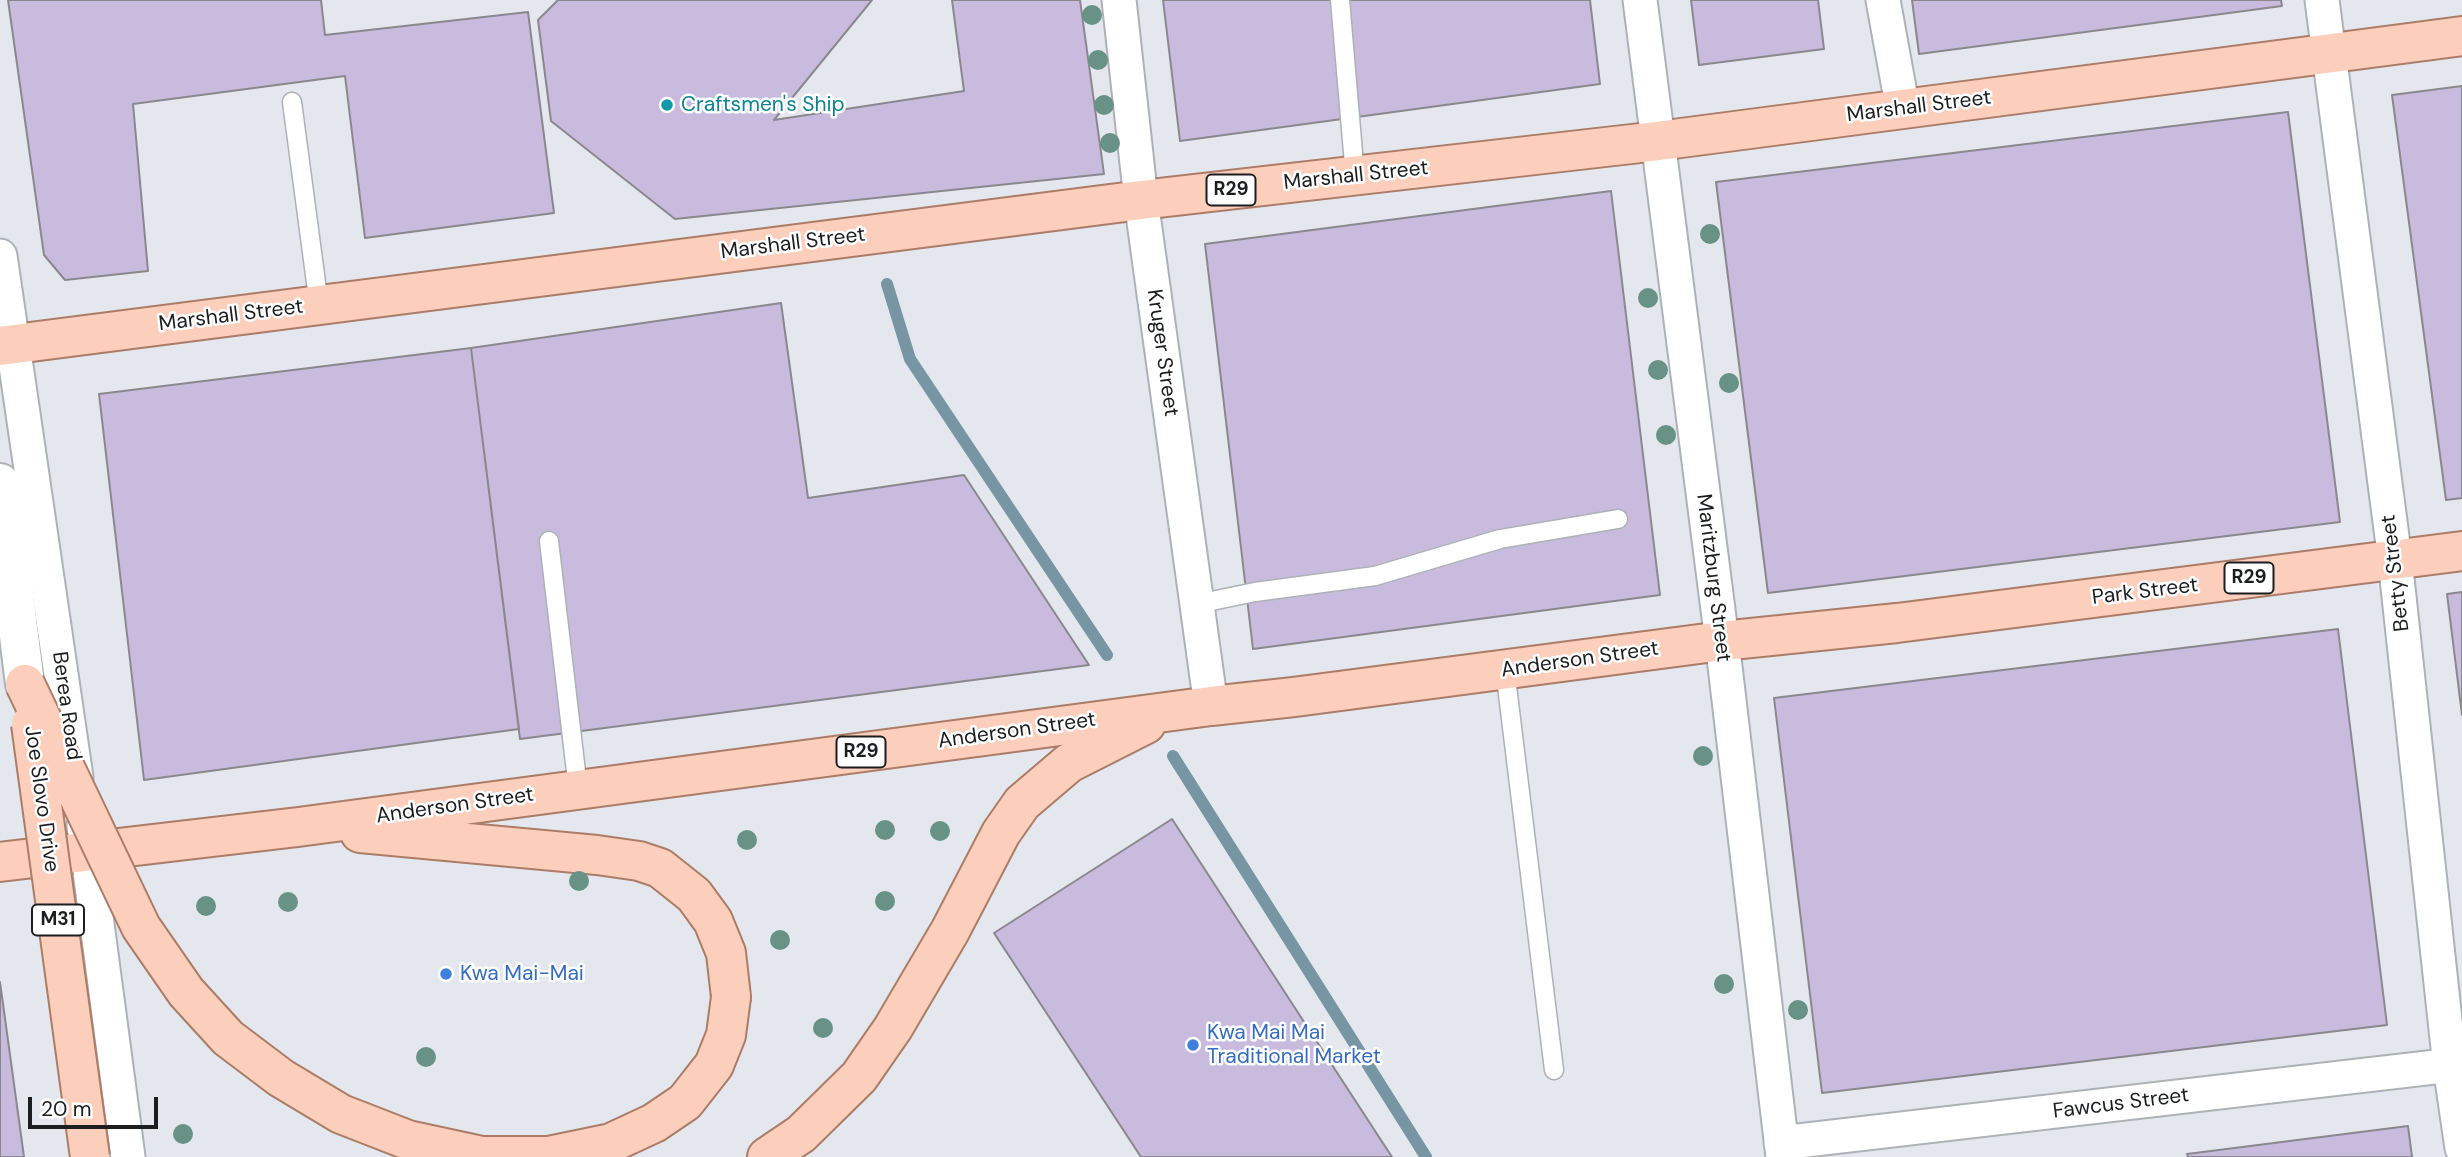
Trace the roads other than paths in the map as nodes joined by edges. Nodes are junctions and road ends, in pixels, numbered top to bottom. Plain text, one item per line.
1 (1119, 0) edge
2 (1340, 0) edge
3 (1640, 0) edge
4 (1883, 0) edge
5 (2322, 0) edge
6 (2462, 36) edge
7 (2330, 54) junction
8 (292, 102) dead end
9 (1903, 110) junction
10 (1658, 141) junction
11 (1355, 176) junction
12 (1141, 200) junction
13 (0, 256) edge
14 (318, 305) junction
15 (6, 345) edge
16 (0, 483) edge
17 (1618, 519) dead end
18 (549, 541) dead end
19 (2462, 551) edge
20 (2395, 560) junction
21 (1197, 604) junction
22 (2036, 605) joint
23 (1721, 641) junction
24 (1505, 670) junction
25 (25, 684) junction
26 (1210, 706) junction
27 (1173, 710) junction
28 (578, 789) junction
29 (298, 827) junction
30 (87, 850) junction
31 (0, 862) edge
32 (2456, 1065) edge
33 (1554, 1070) dead end
34 (2462, 1147) edge
35 (1782, 1150) edge
36 (90, 1157) edge
37 (128, 1157) edge
38 (767, 1157) edge

1 - 12 street, Kruger Street
2 - 11 lane
3 - 10 street, Maritzburg Street
4 - 9 street
5 - 7 street, Betty Street
6 - 7 main road, Marshall Street / R29
7 - 9 main road, Marshall Street / R29
7 - 20 street, Betty Street
8 - 14 lane
9 - 10 main road, Marshall Street / R29
10 - 11 main road, Marshall Street / R29
10 - 23 street, Maritzburg Street
11 - 12 main road, Marshall Street / R29
12 - 14 main road, Marshall Street / R29
12 - 21 street, Kruger Street
13 - 15 street, Berea Road
14 - 15 main road, Marshall Street / R29
15 - 30 street, Berea Road
16 - 25 main road, Joe Slovo Drive / M31
17 - 21 lane
18 - 28 lane
19 - 20 main road, Park Street / R29
20 - 22 main road, Park Street / R29
20 - 32 street, Betty Street
21 - 26 street, Kruger Street
22 - 23 main road, Anderson Street / R29
23 - 24 main road, Anderson Street / R29
23 - 35 street, Maritzburg Street
24 - 26 main road, Anderson Street / R29
24 - 33 lane
25 - 29 main road, bridge
25 - 36 main road, Joe Slovo Drive / M31, bridge
26 - 27 main road, Anderson Street / R29
27 - 28 main road, Anderson Street / R29
27 - 38 main road
28 - 29 main road, Anderson Street / R29
29 - 30 main road, Anderson Street / R29
30 - 31 main road, Anderson Street / R29
30 - 37 street, Berea Road
32 - 34 street, Betty Street
32 - 35 street, Fawcus Street

